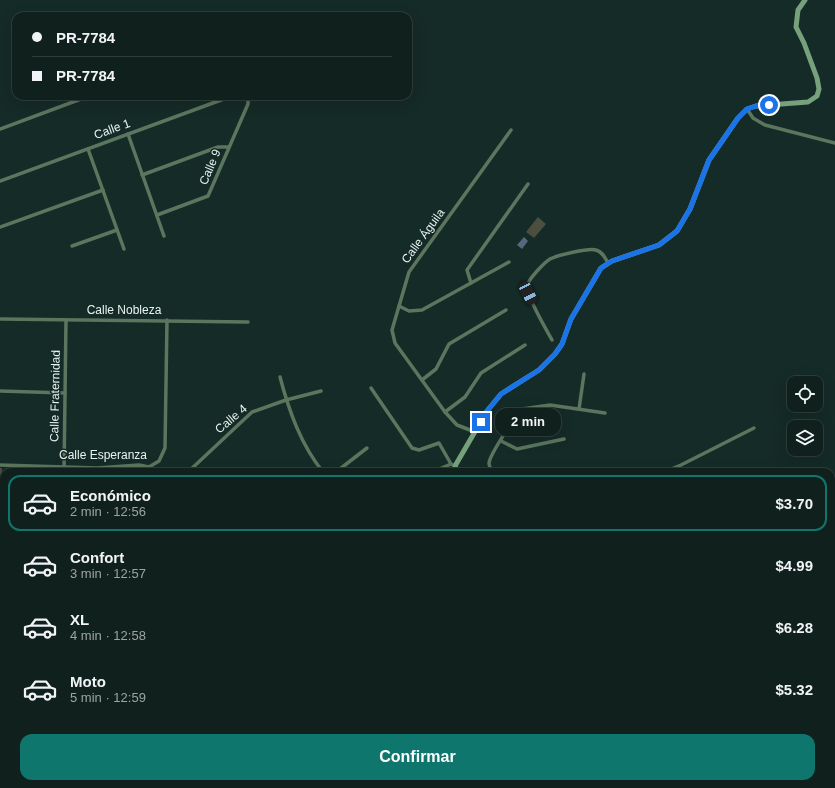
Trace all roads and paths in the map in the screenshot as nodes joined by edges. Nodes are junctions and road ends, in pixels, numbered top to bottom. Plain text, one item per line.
1 (805, 0) edge
2 (78, 100) edge
3 (221, 100) edge
4 (248, 100) edge
5 (747, 109) junction
6 (0, 129) edge
7 (511, 130) dead end
8 (128, 134) junction
9 (835, 143) edge
10 (229, 147) junction
11 (88, 149) junction
12 (142, 175) junction
13 (0, 181) edge
14 (528, 184) dead end
15 (103, 190) junction
16 (157, 215) junction
17 (0, 227) edge
18 (117, 230) junction
19 (164, 236) dead end
20 (72, 246) dead end
21 (124, 249) dead end
22 (509, 262) dead end
23 (608, 263) junction
24 (471, 283) junction
25 (399, 306) junction
26 (506, 310) dead end
27 (0, 319) edge
28 (66, 320) junction
29 (167, 320) junction
30 (248, 322) dead end
31 (552, 340) dead end
32 (525, 345) dead end
33 (584, 374) dead end
34 (280, 377) dead end
35 (422, 380) junction
36 (372, 388) dead end
37 (0, 391) edge
38 (321, 391) dead end
39 (66, 393) junction
40 (286, 400) junction
41 (579, 409) junction
42 (445, 412) junction
43 (605, 413) dead end
44 (754, 428) dead end
45 (475, 432) junction
46 (564, 439) dead end
47 (501, 441) junction
48 (367, 448) dead end
49 (0, 465) edge
50 (453, 465) junction
51 (64, 466) junction
52 (149, 467) joint
53 (192, 468) edge
54 (320, 468) edge
55 (341, 468) edge
56 (444, 468) edge
57 (455, 468) edge
58 (491, 468) edge
59 (674, 468) edge

1 - 5 street
2 - 6 street
3 - 8 street, Calle 1
4 - 10 street, Calle 9
5 - 9 street
5 - 23 street
7 - 25 street, Calle Águila
8 - 11 street, Calle 1
8 - 12 street
10 - 12 street
10 - 16 street, Calle 9
11 - 13 street, Calle 1
11 - 15 street
12 - 16 street
14 - 24 street
15 - 17 street
15 - 18 street
16 - 19 street
18 - 20 street
18 - 21 street
22 - 24 street
23 - 31 street
23 - 45 street
24 - 25 street
25 - 35 street, Calle Águila
26 - 35 street
27 - 28 street, Calle Nobleza
28 - 29 street, Calle Nobleza
28 - 39 street, Calle Fraternidad
29 - 30 street, Calle Nobleza
29 - 52 street, Calle Esperanza
32 - 42 street
33 - 41 street
34 - 40 street
35 - 42 street, Calle Águila
36 - 50 street
37 - 39 street
38 - 40 street, Calle 4
39 - 51 street, Calle Fraternidad
40 - 53 street, Calle 4
40 - 54 street
41 - 43 street
41 - 47 street
42 - 45 street, Calle Águila
44 - 59 street
45 - 50 street
46 - 47 street
47 - 58 street
48 - 55 street
49 - 51 street, Calle Esperanza
50 - 56 street
50 - 57 street
51 - 52 street, Calle Esperanza

